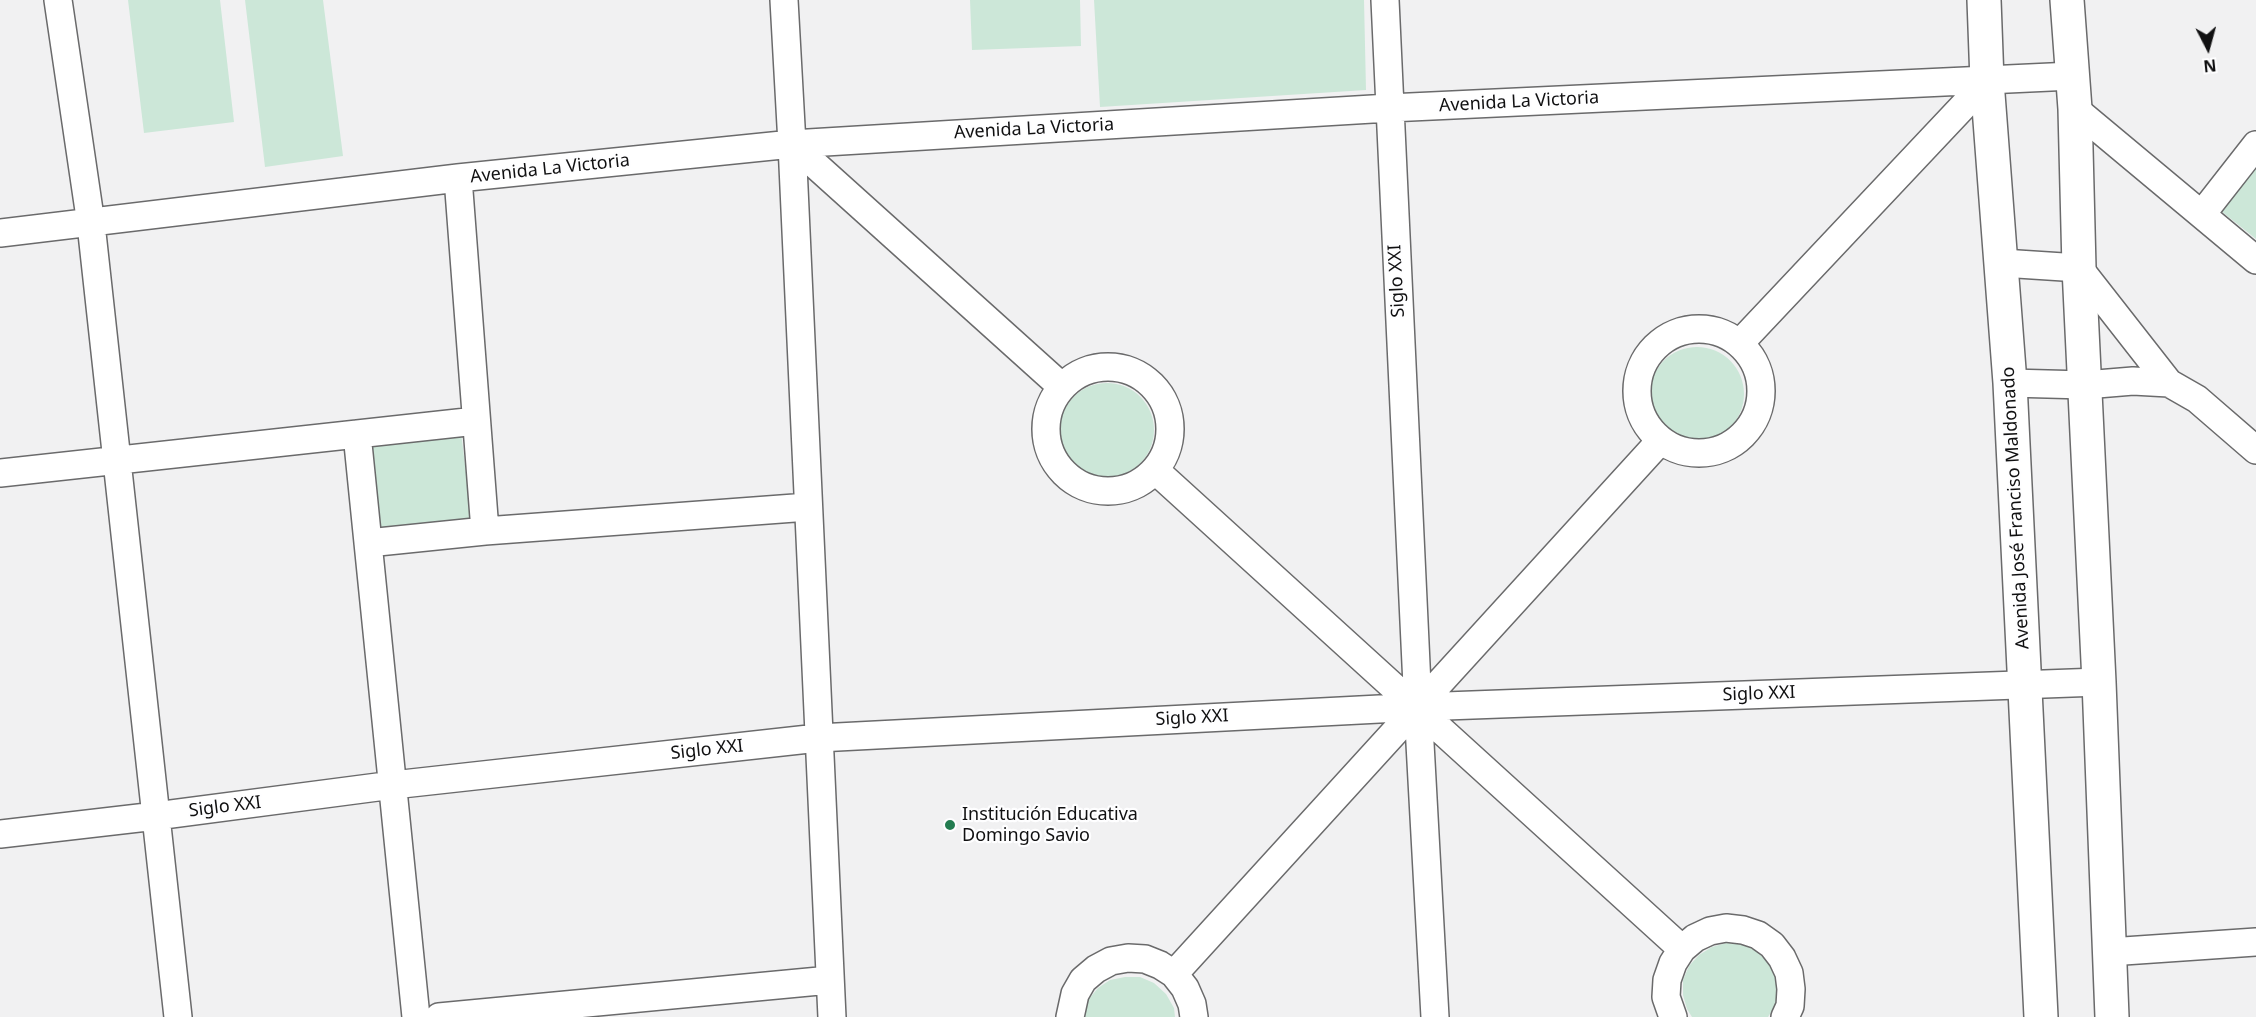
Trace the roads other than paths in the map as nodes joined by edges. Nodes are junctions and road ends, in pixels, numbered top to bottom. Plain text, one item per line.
1 (58, 0) edge
2 (784, 0) edge
3 (1385, 0) edge
4 (1984, 0) edge
5 (2067, 0) edge
6 (2072, 76) junction
7 (1987, 81) junction
8 (1389, 108) junction
9 (2075, 109) junction
10 (792, 144) junction
11 (2256, 145) edge
12 (458, 178) junction
13 (2202, 214) junction
14 (90, 224) junction
15 (0, 233) edge
16 (2256, 260) edge
17 (2002, 263) junction
18 (2079, 268) junction
19 (1740, 344) junction
20 (2010, 383) junction
21 (2169, 383) junction
22 (2085, 385) junction
23 (1062, 387) junction
24 (476, 421) junction
25 (357, 434) junction
26 (1660, 440) junction
27 (2256, 450) edge
28 (117, 461) junction
29 (1155, 470) junction
30 (0, 473) edge
31 (808, 507) junction
32 (485, 531) junction
33 (368, 543) junction
34 (2099, 682) junction
35 (2025, 685) junction
36 (1418, 707) junction
37 (818, 738) junction
38 (393, 786) junction
39 (156, 816) junction
40 (0, 834) edge
41 (2256, 942) edge
42 (1682, 949) junction
43 (2109, 952) junction
44 (1174, 974) junction
45 (830, 980) junction
46 (541, 1012) edge
47 (178, 1017) edge
48 (416, 1017) edge
49 (439, 1017) edge
50 (832, 1017) edge
51 (1070, 1017) edge
52 (1194, 1017) edge
53 (1435, 1017) edge
54 (1672, 1017) edge
55 (1785, 1017) edge
56 (2041, 1017) edge
57 (2112, 1017) edge

1 - 14 street
2 - 10 street
3 - 8 street, Siglo XXI
4 - 7 street, Avenida José Franciso Maldonado
5 - 6 street
6 - 7 street, Avenida La Victoria
6 - 9 street
7 - 8 street, Avenida La Victoria
7 - 17 street, Avenida José Franciso Maldonado
7 - 19 street
8 - 10 street, Avenida La Victoria
8 - 36 street, Siglo XXI
9 - 13 street
9 - 18 street
10 - 12 street, Avenida La Victoria
10 - 23 street
10 - 31 street
11 - 13 street
12 - 14 street, Avenida La Victoria
12 - 24 street
13 - 16 street
14 - 15 street, Avenida La Victoria
14 - 28 street
17 - 18 street
17 - 20 street, Avenida José Franciso Maldonado
18 - 21 street
18 - 22 street
19 - 26 street
19 - 26 street
20 - 22 street
20 - 35 street, Avenida José Franciso Maldonado
21 - 22 street
21 - 27 street
22 - 34 street
23 - 29 street
23 - 29 street
24 - 25 street
24 - 32 street
25 - 28 street
25 - 33 street
26 - 36 street
28 - 30 street
28 - 39 street
29 - 36 street
31 - 32 street
31 - 37 street
32 - 33 street
33 - 38 street
34 - 35 street, Siglo XXI
34 - 43 street
35 - 36 street, Siglo XXI
35 - 56 street, Avenida José Franciso Maldonado
36 - 37 street, Siglo XXI
36 - 42 street
36 - 44 street
36 - 53 street, Siglo XXI
37 - 38 street, Siglo XXI
37 - 45 street
38 - 39 street, Siglo XXI
38 - 48 street
39 - 40 street, Siglo XXI
39 - 47 street
41 - 43 street
42 - 54 street
42 - 55 street
43 - 57 street
44 - 51 street
44 - 52 street
45 - 46 street
45 - 50 street
46 - 49 street

